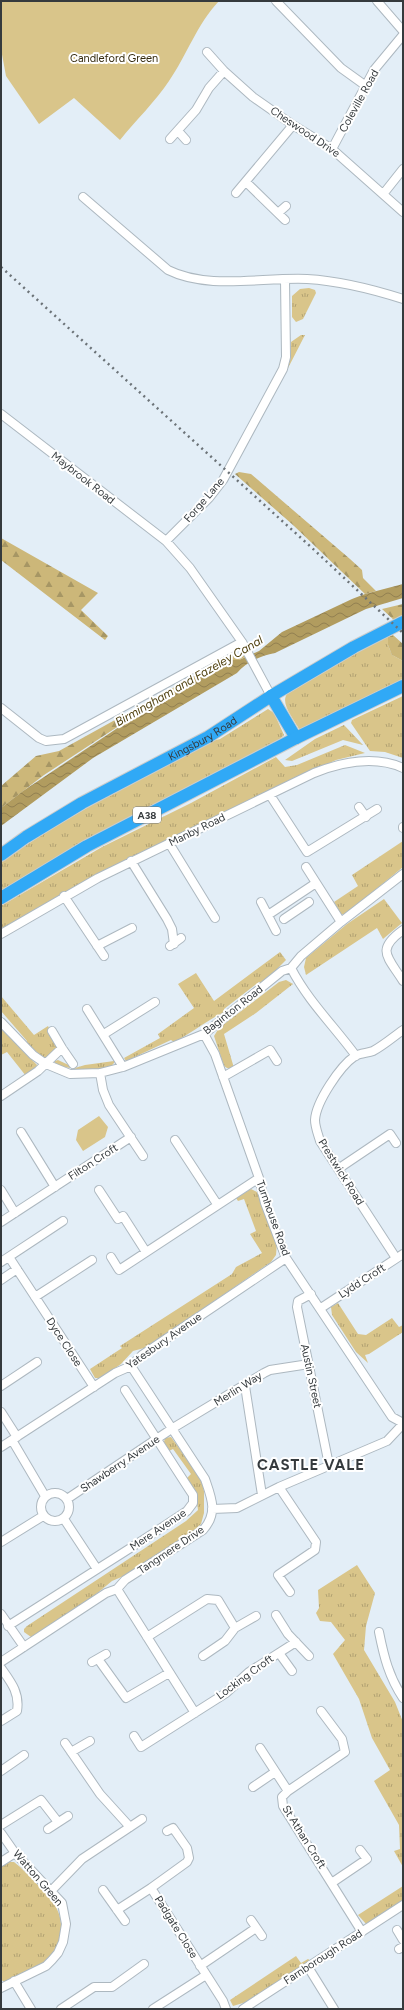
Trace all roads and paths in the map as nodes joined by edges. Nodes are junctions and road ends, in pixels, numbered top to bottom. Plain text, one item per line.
1 (276, 1) edge
2 (377, 1) edge
3 (403, 31) edge
4 (403, 35) edge
5 (207, 52) dead end
6 (224, 71) junction
7 (366, 86) junction
8 (293, 125) junction
9 (178, 131) junction
10 (170, 139) dead end
11 (186, 140) dead end
12 (332, 149) junction
13 (403, 169) edge
14 (246, 182) junction
15 (236, 193) dead end
16 (384, 194) junction
17 (84, 197) dead end
18 (286, 206) dead end
19 (403, 212) edge
20 (278, 213) junction
21 (285, 220) dead end
22 (285, 279) junction
23 (403, 299) edge
24 (1, 414) edge
25 (166, 541) junction
26 (403, 622) edge
27 (244, 645) junction
28 (403, 686) edge
29 (271, 696) junction
30 (1, 708) edge
31 (296, 738) junction
32 (403, 768) edge
33 (270, 795) junction
34 (359, 807) dead end
35 (377, 809) dead end
36 (366, 817) junction
37 (169, 843) junction
38 (1, 855) edge
39 (131, 861) junction
40 (306, 867) dead end
41 (403, 874) edge
42 (316, 883) junction
43 (64, 896) junction
44 (1, 898) edge
45 (291, 900) junction
46 (261, 902) dead end
47 (309, 902) dead end
48 (298, 908) junction
49 (268, 915) junction
50 (215, 918) dead end
51 (284, 919) dead end
52 (341, 922) junction
53 (132, 928) dead end
54 (403, 930) edge
55 (276, 931) dead end
56 (1, 934) edge
57 (181, 938) dead end
58 (97, 946) junction
59 (104, 956) dead end
60 (291, 968) junction
61 (403, 981) edge
62 (155, 1002) dead end
63 (87, 1009) dead end
64 (1, 1022) edge
65 (403, 1030) edge
66 (52, 1031) dead end
67 (104, 1034) junction
68 (204, 1034) junction
69 (62, 1048) junction
70 (356, 1056) junction
71 (277, 1061) dead end
72 (46, 1064) junction
73 (73, 1064) dead end
74 (123, 1067) junction
75 (100, 1074) junction
76 (223, 1077) junction
77 (1, 1096) edge
78 (21, 1132) dead end
79 (131, 1137) junction
80 (175, 1140) dead end
81 (396, 1143) dead end
82 (143, 1156) dead end
83 (338, 1169) junction
84 (259, 1178) junction
85 (55, 1187) junction
86 (1, 1190) edge
87 (99, 1190) dead end
88 (217, 1204) junction
89 (16, 1212) junction
90 (1, 1222) edge
91 (63, 1222) dead end
92 (146, 1252) junction
93 (400, 1256) edge
94 (9, 1257) junction
95 (111, 1257) dead end
96 (286, 1258) junction
97 (92, 1260) dead end
98 (1, 1262) edge
99 (17, 1269) junction
100 (1, 1280) edge
101 (311, 1294) junction
102 (35, 1297) junction
103 (321, 1308) junction
104 (37, 1362) dead end
105 (309, 1364) junction
106 (131, 1366) junction
107 (1, 1386) edge
108 (245, 1386) junction
109 (94, 1387) junction
110 (125, 1390) dead end
111 (1, 1412) edge
112 (403, 1424) edge
113 (173, 1428) junction
114 (14, 1439) junction
115 (157, 1440) junction
116 (1, 1447) edge
117 (329, 1465) junction
118 (279, 1487) junction
119 (262, 1495) junction
120 (45, 1496) junction
121 (67, 1500) junction
122 (212, 1509) junction
123 (43, 1516) junction
124 (64, 1519) junction
125 (1, 1542) edge
126 (97, 1569) junction
127 (116, 1589) junction
128 (290, 1592) dead end
129 (1, 1614) edge
130 (256, 1616) dead end
131 (276, 1616) dead end
132 (8, 1626) junction
133 (235, 1628) junction
134 (379, 1632) dead end
135 (147, 1637) junction
136 (296, 1642) junction
137 (24, 1647) junction
138 (279, 1653) junction
139 (106, 1654) dead end
140 (203, 1656) dead end
141 (309, 1656) dead end
142 (1, 1662) edge
143 (1, 1668) edge
144 (292, 1671) dead end
145 (169, 1673) junction
146 (403, 1698) edge
147 (322, 1711) dead end
148 (195, 1712) junction
149 (1, 1722) edge
150 (134, 1736) dead end
151 (90, 1741) dead end
152 (65, 1743) dead end
153 (260, 1748) dead end
154 (71, 1752) junction
155 (24, 1755) dead end
156 (1, 1771) edge
157 (275, 1772) junction
158 (253, 1787) dead end
159 (288, 1791) junction
160 (68, 1816) dead end
161 (142, 1820) dead end
162 (58, 1822) junction
163 (1, 1825) edge
164 (130, 1827) junction
165 (48, 1829) dead end
166 (167, 1831) dead end
167 (1, 1833) edge
168 (360, 1850) dead end
169 (15, 1853) junction
170 (1, 1862) edge
171 (333, 1882) junction
172 (151, 1888) junction
173 (102, 1890) dead end
174 (51, 1891) junction
175 (403, 1905) edge
176 (116, 1910) junction
177 (251, 1920) dead end
178 (125, 1921) dead end
179 (256, 1928) junction
180 (397, 1930) dead end
181 (362, 1932) junction
182 (262, 1936) dead end
183 (403, 1940) edge
184 (144, 1964) dead end
185 (200, 1966) junction
186 (308, 1968) junction
187 (206, 1975) junction
188 (14, 1982) junction
189 (1, 1988) edge
190 (31, 2009) edge
191 (61, 2009) edge
192 (153, 2009) edge
193 (226, 2009) edge
194 (243, 2009) edge
195 (334, 2009) edge

1 - 7 street
2 - 3 street
4 - 7 street, Coleville Road
5 - 6 street, Cheswood Drive
6 - 8 street, Cheswood Drive
6 - 9 street
7 - 12 street, Coleville Road
8 - 12 street, Cheswood Drive
8 - 14 street
9 - 10 street
9 - 11 street
12 - 16 street, Cheswood Drive
13 - 16 street
14 - 15 street
14 - 20 street
16 - 19 street, Cheswood Drive
17 - 22 street
18 - 20 street
20 - 21 street
22 - 23 street
22 - 25 street, Forge Lane
24 - 25 street, Maybrook Road
25 - 27 street
26 - 29 highway, Kingsbury Road
27 - 29 street
27 - 30 street
28 - 31 highway, A38
29 - 31 highway
29 - 38 highway, Kingsbury Road
31 - 44 highway, A38
32 - 33 street, Manby Road
33 - 36 street
33 - 37 street, Manby Road
34 - 36 street
35 - 36 street
37 - 39 street, Manby Road
37 - 50 street
39 - 43 street, Manby Road
39 - 57 street
40 - 42 street
41 - 52 street, Baginton Road
42 - 45 street
42 - 52 street
43 - 56 street, Manby Road
43 - 58 street
45 - 48 street
45 - 49 street
46 - 49 street
47 - 48 street
48 - 51 street
49 - 55 street
52 - 60 street, Baginton Road
53 - 58 street
54 - 61 street
58 - 59 street
60 - 68 street, Baginton Road
60 - 70 street
62 - 67 street
63 - 67 street
64 - 72 street, Baginton Road
65 - 70 street
66 - 69 street
67 - 74 street
68 - 74 street, Baginton Road
68 - 76 street, Turnhouse Road
69 - 72 street
69 - 73 street
70 - 83 street, Prestwick Road
71 - 76 street
72 - 75 street, Baginton Road
72 - 77 street
74 - 75 street, Baginton Road
75 - 79 street
76 - 84 street, Turnhouse Road
78 - 85 street
79 - 82 street
79 - 85 street, Filton Croft
80 - 88 street
81 - 83 street
83 - 93 street, Prestwick Road
84 - 88 street
84 - 96 street, Turnhouse Road
85 - 89 street, Filton Croft
86 - 89 street
87 - 92 street
88 - 92 street
89 - 90 street, Filton Croft
91 - 94 street
92 - 95 street
93 - 103 street, Lydd Croft
94 - 98 street
94 - 99 street, Dyce Close
96 - 101 street, Turnhouse Road
96 - 106 street, Yatesbury Avenue
97 - 102 street
99 - 100 street
99 - 102 street, Dyce Close
101 - 103 street, Turnhouse Road
101 - 105 street, Austin Street
102 - 109 street, Dyce Close
103 - 112 street, Turnhouse Road
104 - 107 street
105 - 108 street, Merlin Way
105 - 117 street, Austin Street
106 - 109 street, Yatesbury Avenue
106 - 113 street, Tangmere Drive
108 - 113 street, Merlin Way
108 - 119 street
109 - 114 street, Yatesbury Avenue
110 - 115 street, Mere Avenue
111 - 114 street
112 - 117 street
113 - 115 street, Shawberry Avenue
113 - 122 street, Tangmere Drive
114 - 116 street, Yatesbury Avenue
114 - 120 street
115 - 121 street, Shawberry Avenue
115 - 126 street, Mere Avenue
117 - 118 street
118 - 119 street
118 - 128 street
119 - 122 street
120 - 121 street
120 - 123 street
121 - 124 street
122 - 127 street, Tangmere Drive
123 - 124 street
123 - 125 street
124 - 126 street
126 - 132 street, Mere Avenue
127 - 135 street
127 - 137 street, Tangmere Drive
129 - 132 street
130 - 133 street
131 - 136 street
132 - 137 street
133 - 135 street
133 - 140 street
134 - 146 street
135 - 145 street
136 - 138 street, Locking Croft
136 - 141 street
137 - 142 street, Tangmere Drive
138 - 144 street
138 - 148 street, Locking Croft
139 - 145 street
143 - 149 street
145 - 148 street
147 - 159 street, St Athan Croft
148 - 150 street, Locking Croft
151 - 154 street
152 - 154 street
153 - 157 street, St Athan Croft
154 - 164 street
155 - 156 street
157 - 158 street
157 - 159 street, St Athan Croft
159 - 171 street, St Athan Croft
160 - 162 street
161 - 164 street
162 - 163 street
162 - 165 street
164 - 174 street
166 - 172 street, Padgate Close
167 - 169 street, Watton Green
168 - 171 street
169 - 170 street
169 - 174 street, Watton Green
171 - 181 street, St Athan Croft
172 - 176 street, Padgate Close
172 - 185 street, Padgate Close
173 - 176 street
174 - 188 street, Watton Green
175 - 181 street, Farnborough Road
176 - 178 street
177 - 179 street
179 - 182 street
179 - 185 street, Padgate Close
180 - 183 street
181 - 186 street, Farnborough Road
184 - 191 street
185 - 187 street, Padgate Close
186 - 194 street, Farnborough Road
186 - 195 street
187 - 192 street
187 - 193 street, Padgate Close
188 - 189 street, Watton Green
188 - 190 street

